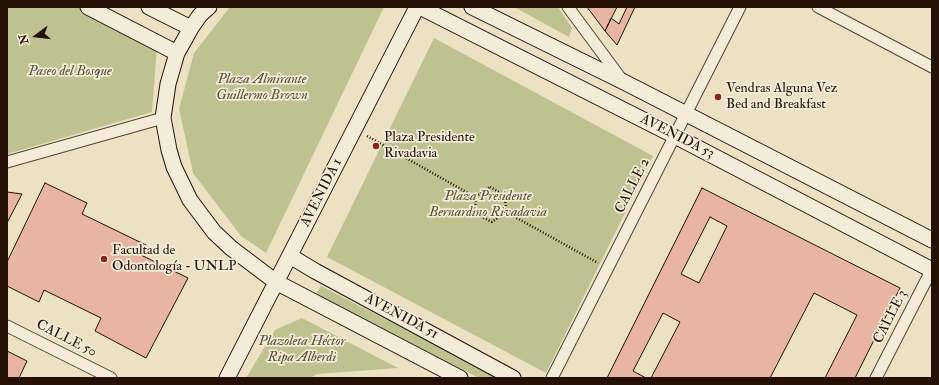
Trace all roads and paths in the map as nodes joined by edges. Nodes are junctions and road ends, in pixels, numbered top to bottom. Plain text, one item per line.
1 (88, 7) edge
2 (150, 7) edge
3 (417, 7) edge
4 (420, 7) edge
5 (472, 7) edge
6 (568, 7) edge
7 (740, 7) edge
8 (818, 7) edge
9 (203, 10) edge
10 (191, 28) junction
11 (177, 53) junction
12 (932, 67) edge
13 (624, 82) junction
14 (686, 114) junction
15 (163, 118) junction
16 (354, 129) junction
17 (675, 136) junction
18 (7, 162) edge
19 (475, 197) junction
20 (506, 212) junction
21 (932, 240) edge
22 (290, 256) junction
23 (608, 268) junction
24 (932, 270) edge
25 (276, 282) junction
26 (7, 326) edge
27 (458, 377) edge
28 (111, 378) edge
29 (227, 378) edge
30 (441, 378) edge
31 (513, 378) edge
32 (552, 378) edge
33 (876, 378) edge

1 - 11 street
2 - 10 street
3 - 16 street, AVENIDA 1
4 - 17 street, AVENIDA 53
5 - 13 street, AVENIDA 53
6 - 13 street
7 - 14 street, CALLE 2
8 - 12 street
9 - 10 street
10 - 11 street
11 - 15 street
13 - 14 street, AVENIDA 53
14 - 17 street, CALLE 2
14 - 21 street, AVENIDA 53
15 - 18 street
15 - 25 street
16 - 19 path
16 - 22 street, AVENIDA 1
17 - 23 street, CALLE 2
17 - 24 street, AVENIDA 53
19 - 20 path
19 - 20 path
20 - 23 path
22 - 25 street, AVENIDA 1
22 - 31 street, AVENIDA 51
23 - 32 street, CALLE 2
24 - 33 street, CALLE 3
25 - 27 street, AVENIDA 51
25 - 29 street, AVENIDA 1
26 - 28 street, CALLE 50
27 - 30 street

